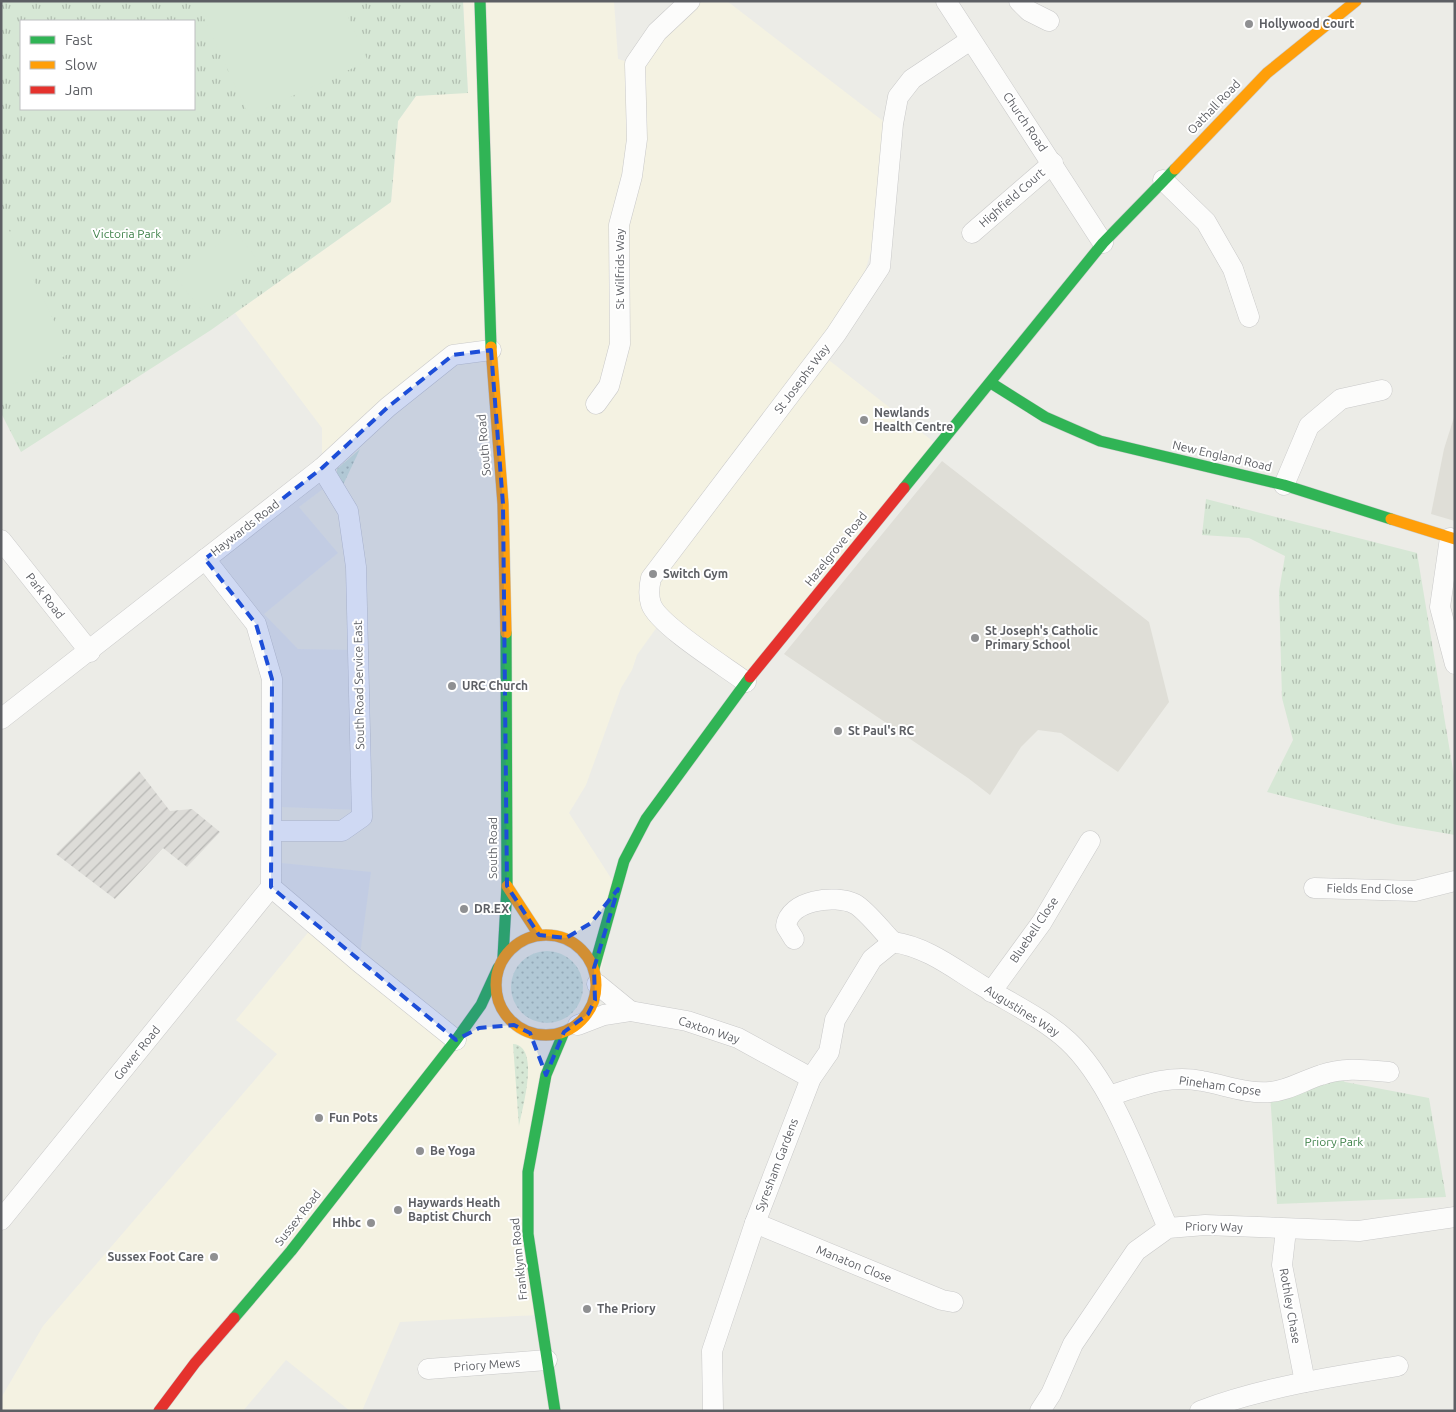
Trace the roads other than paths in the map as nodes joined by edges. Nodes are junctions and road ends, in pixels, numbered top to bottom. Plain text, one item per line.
1 (480, 1) edge
2 (690, 1) edge
3 (1019, 1) edge
4 (1356, 1) edge
5 (948, 2) edge
6 (1048, 21) dead end
7 (969, 40) junction
8 (1053, 163) junction
9 (1163, 180) junction
10 (972, 234) dead end
11 (1103, 243) junction
12 (1248, 317) dead end
13 (491, 350) junction
14 (991, 383) junction
15 (1382, 390) dead end
16 (596, 404) dead end
17 (322, 468) junction
18 (1284, 485) junction
19 (1452, 538) edge
20 (1, 540) edge
21 (206, 559) junction
22 (90, 652) junction
23 (1455, 664) edge
24 (746, 682) junction
25 (1, 719) edge
26 (273, 831) junction
27 (1090, 841) dead end
28 (1455, 881) edge
29 (271, 886) junction
30 (507, 886) junction
31 (1314, 888) dead end
32 (618, 889) junction
33 (596, 916) dead end
34 (539, 935) junction
35 (794, 939) dead end
36 (894, 942) junction
37 (503, 957) junction
38 (498, 968) junction
39 (595, 976) junction
40 (991, 992) junction
41 (630, 1011) junction
42 (514, 1024) junction
43 (497, 1026) dead end
44 (479, 1028) dead end
45 (571, 1029) junction
46 (530, 1033) junction
47 (456, 1040) junction
48 (1389, 1072) dead end
49 (546, 1075) junction
50 (811, 1078) junction
51 (1109, 1096) junction
52 (1455, 1217) edge
53 (1, 1220) edge
54 (755, 1223) junction
55 (1168, 1228) junction
56 (1286, 1230) junction
57 (953, 1302) dead end
58 (547, 1360) junction
59 (1398, 1366) dead end
60 (428, 1369) dead end
61 (1305, 1382) junction
62 (159, 1411) edge
63 (555, 1411) edge
64 (713, 1411) edge
65 (1040, 1411) edge
66 (1200, 1411) edge

1 - 13 main road, South Road
2 - 16 street, St Wilfrids Way
3 - 6 street
4 - 9 main road, Oathall Road
5 - 7 street, Church Road
7 - 8 street, Church Road
7 - 24 street, St Josephs Way
8 - 10 street, Highfield Court
8 - 11 street, Church Road
9 - 11 main road, Oathall Road
9 - 12 street
11 - 14 main road, Hazelgrove Road
13 - 17 street, Haywards Road
13 - 30 main road, South Road
14 - 18 main road, New England Road
14 - 24 main road, Hazelgrove Road
15 - 18 street
17 - 21 street, Haywards Road
17 - 26 street, South Road Service East
18 - 19 main road, New England Road
19 - 23 street
20 - 22 street, Park Road
21 - 22 street, Haywards Road
21 - 26 street
22 - 25 street, Haywards Road
24 - 32 main road, Hazelgrove Road
26 - 29 street
27 - 40 street, Bluebell Close
28 - 31 street, Fields End Close
29 - 47 street
29 - 53 street, Gower Road
30 - 34 main road, South Road
30 - 37 main road, South Road
32 - 33 main road, Hazelgrove Road
32 - 39 main road, Hazelgrove Road
34 - 37 main road
34 - 39 main road
35 - 36 street
36 - 40 street, Augustines Way
36 - 50 street, Syresham Gardens
37 - 38 main road
38 - 42 main road
38 - 47 main road, Sussex Road
39 - 41 street
39 - 45 main road
40 - 51 street, Augustines Way
41 - 45 street, Caxton Way
41 - 50 street, Caxton Way
42 - 43 main road
42 - 46 main road
44 - 47 main road, Sussex Road
45 - 46 main road
45 - 49 main road, Franklynn Road
46 - 49 main road
47 - 62 main road, Sussex Road
48 - 51 street, Pineham Copse
49 - 58 main road, Franklynn Road
50 - 54 street, Syresham Gardens
51 - 55 street, Augustines Way
52 - 56 street, Priory Way
54 - 57 street, Manaton Close
54 - 64 street, Syresham Gardens
55 - 56 street, Priory Way
55 - 65 street, Priory Way
56 - 61 street, Rothley Chase
58 - 60 street, Priory Mews
58 - 63 main road, Franklynn Road
59 - 61 street
61 - 66 street

